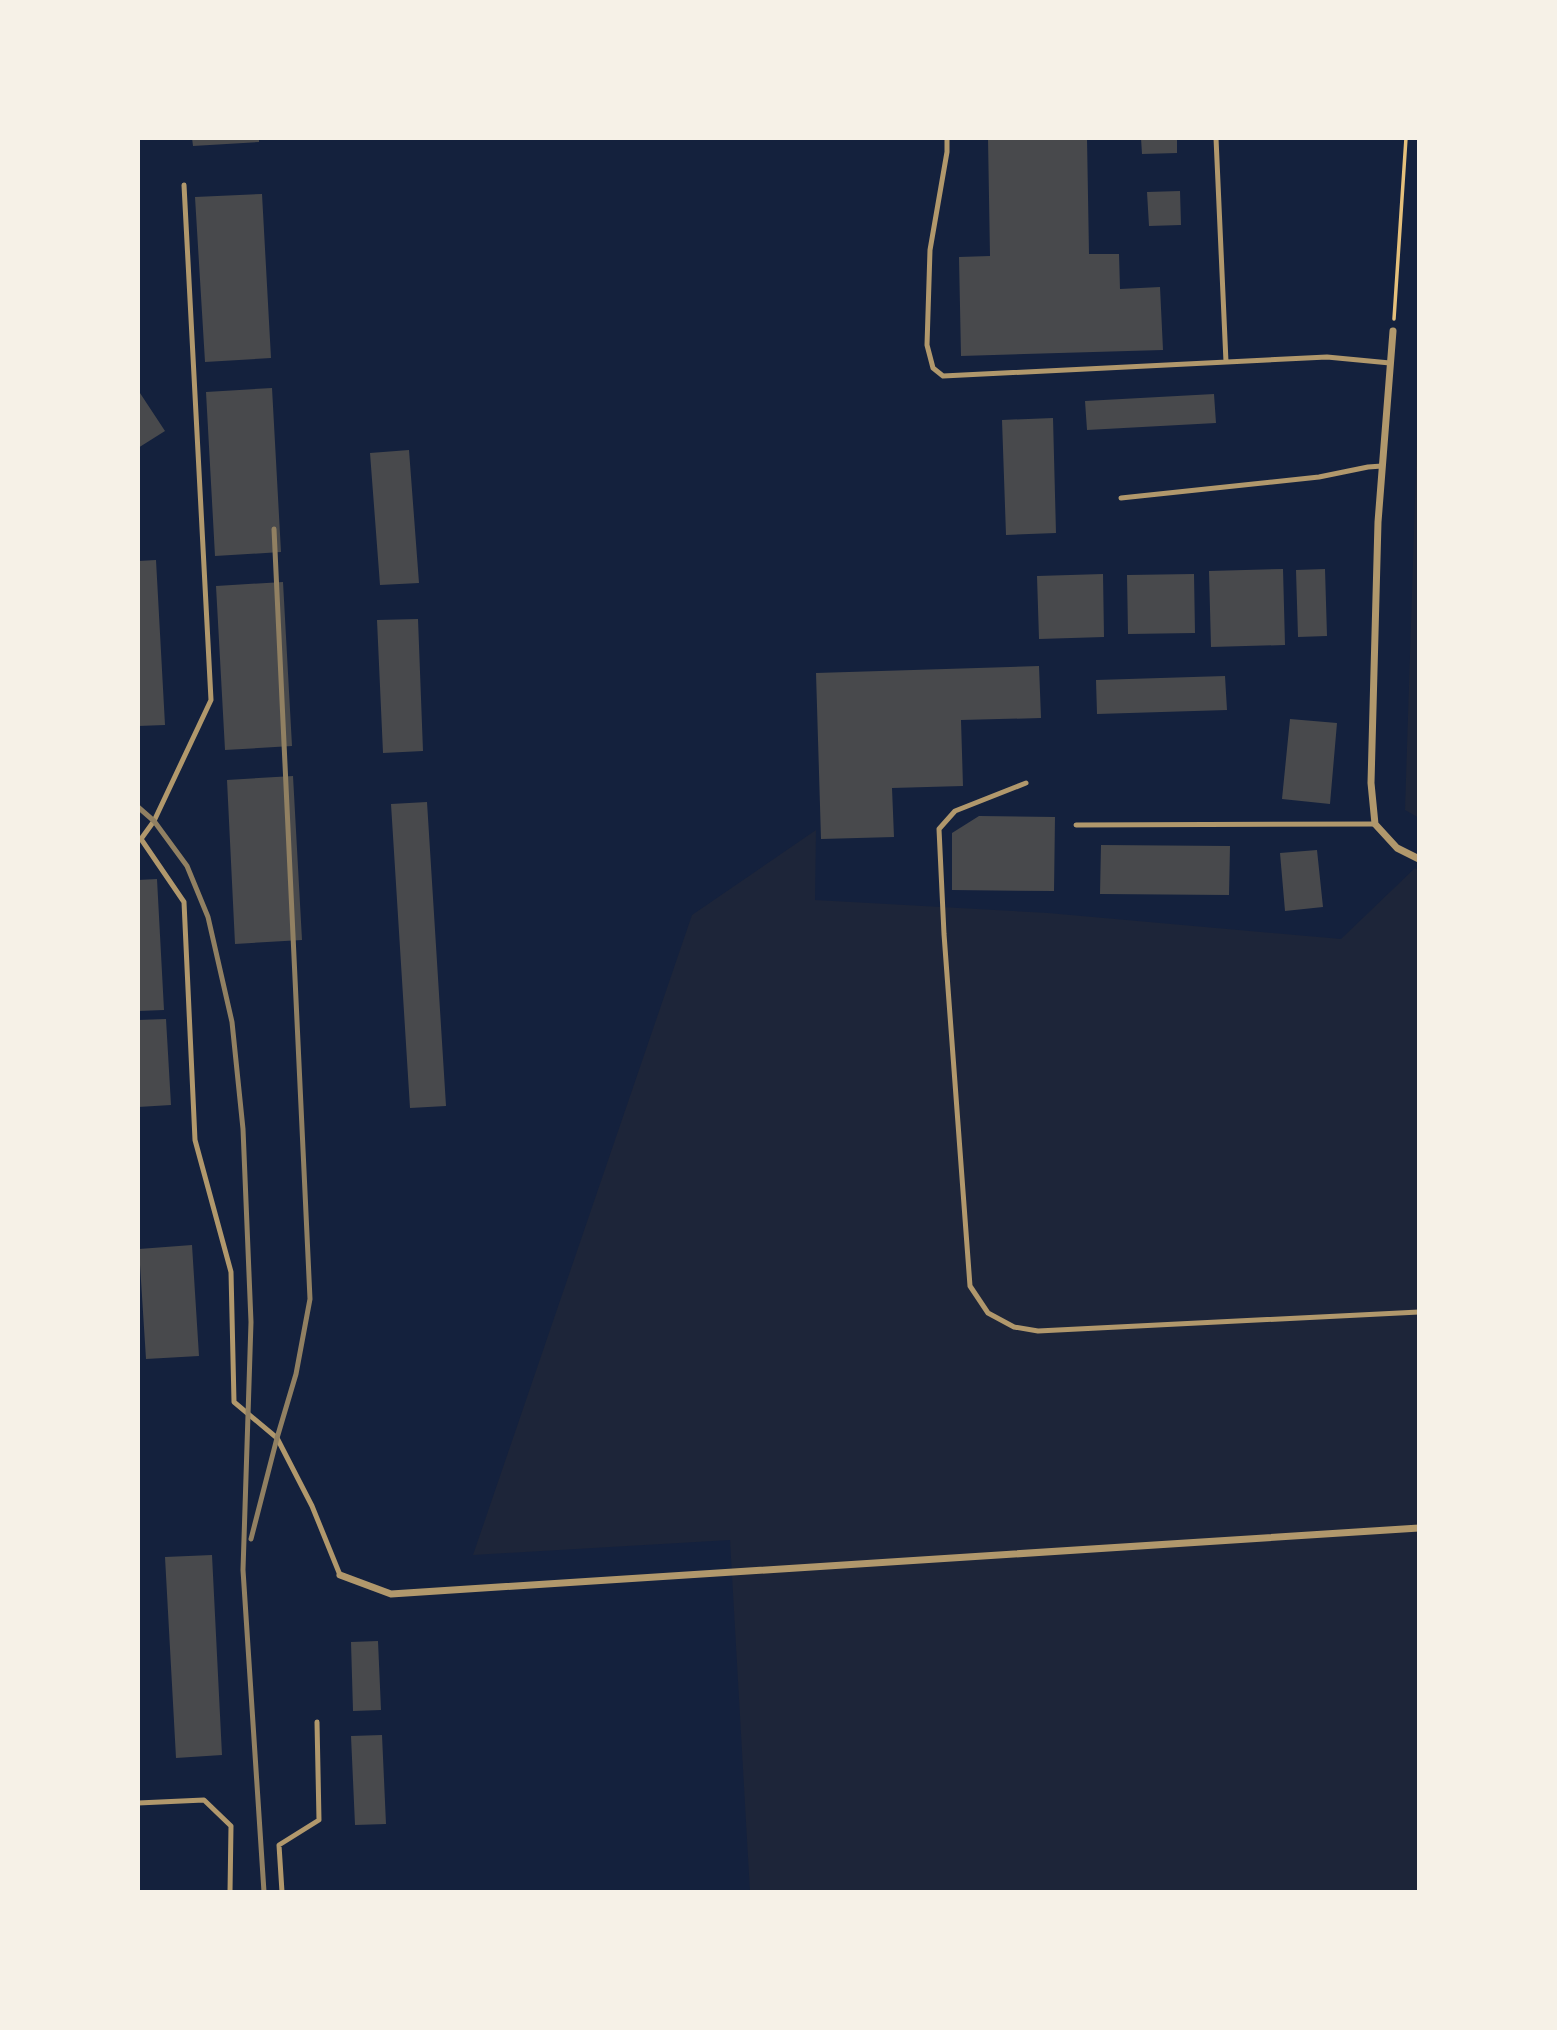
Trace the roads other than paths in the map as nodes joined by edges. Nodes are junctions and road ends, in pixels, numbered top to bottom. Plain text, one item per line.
1 (947, 138) edge
2 (1216, 138) edge
3 (184, 185) dead end
4 (1393, 331) road end
5 (1227, 362) junction
6 (1390, 363) junction
7 (1382, 466) junction
8 (1121, 498) dead end
9 (1026, 783) dead end
10 (1375, 824) junction
11 (1076, 825) dead end
12 (140, 839) edge
13 (1419, 859) edge
14 (1419, 1312) edge
15 (1419, 1528) edge
16 (340, 1576) joint
17 (317, 1722) dead end
18 (138, 1803) edge
19 (230, 1892) edge
20 (282, 1892) edge

1 - 5 lane
2 - 5 lane
3 - 12 lane
4 - 6 street
5 - 6 lane
6 - 7 street
7 - 8 lane
7 - 10 street
9 - 14 lane
10 - 11 lane
10 - 13 street
12 - 16 lane
15 - 16 street
17 - 20 lane
18 - 19 lane

